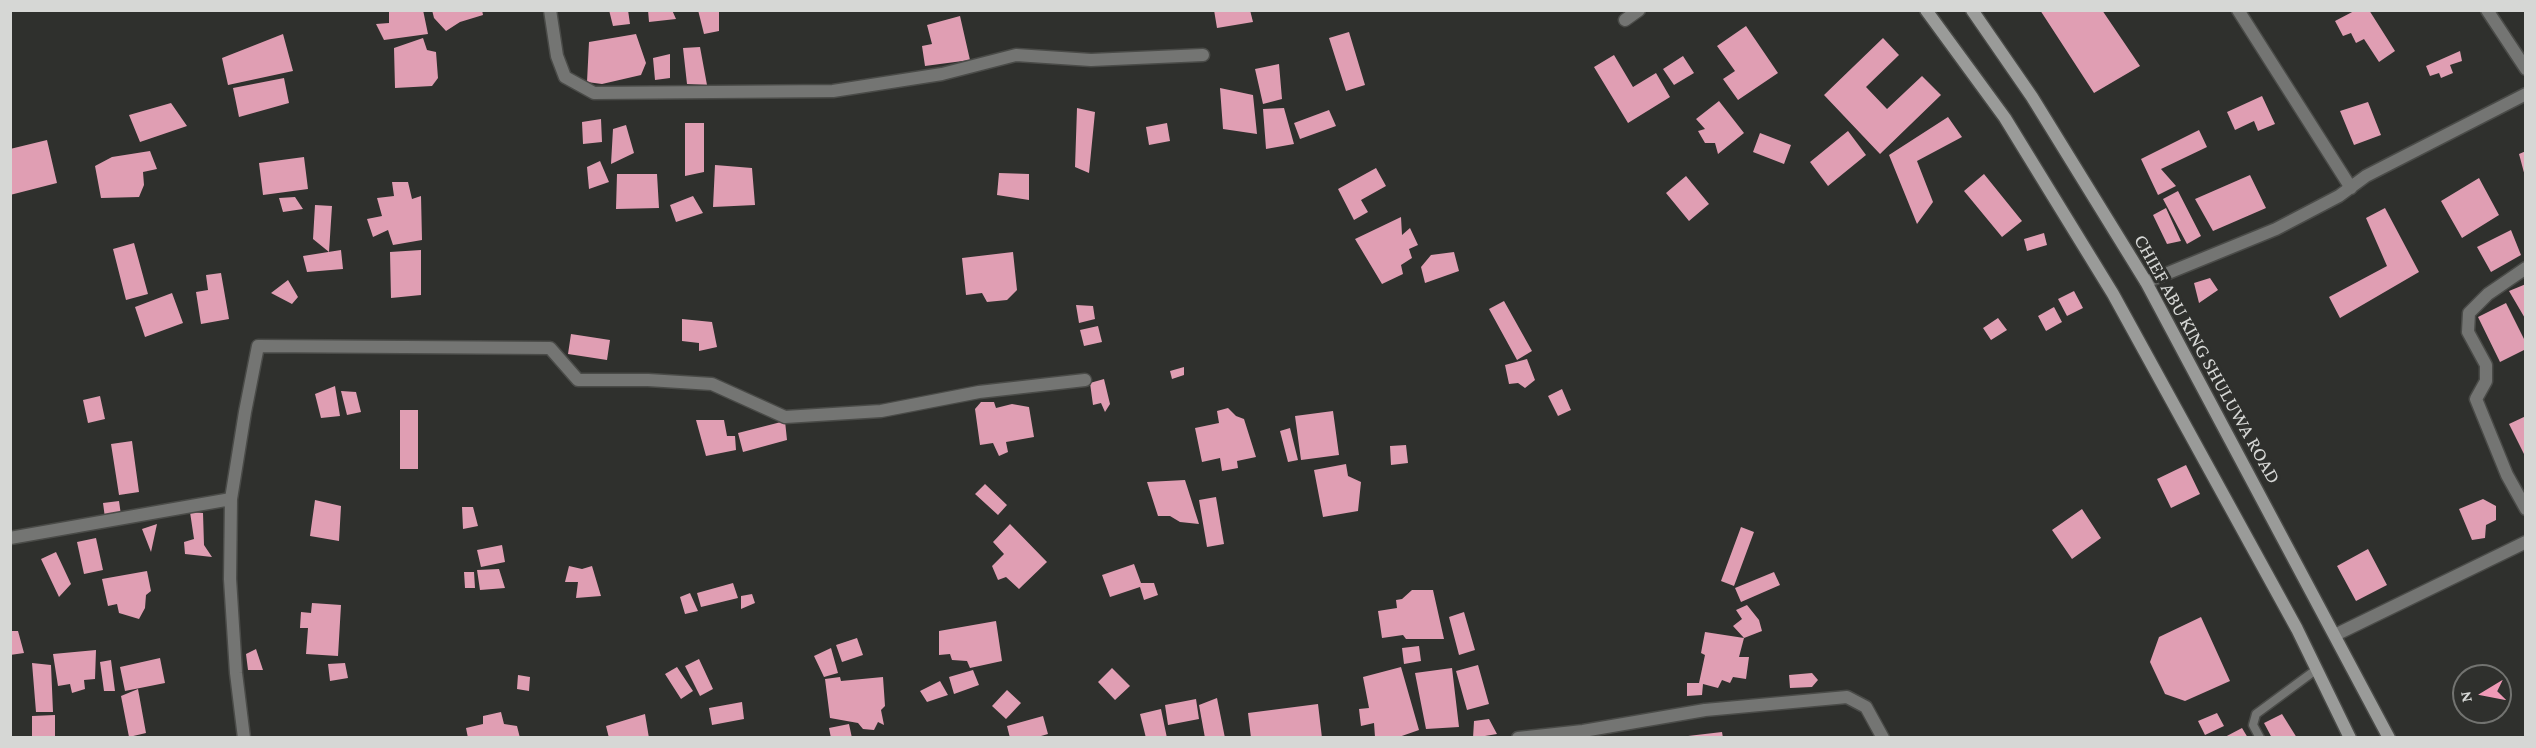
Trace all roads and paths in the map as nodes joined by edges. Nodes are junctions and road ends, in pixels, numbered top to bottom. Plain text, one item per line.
1 (550, 10) edge
2 (1639, 10) edge
3 (1926, 10) edge
4 (1972, 10) edge
5 (2238, 10) edge
6 (2487, 10) edge
7 (1624, 20) dead end
8 (1203, 55) dead end
9 (2526, 69) edge
10 (2526, 94) edge
11 (2351, 188) junction
12 (2526, 268) edge
13 (2146, 282) junction
14 (1085, 380) dead end
15 (231, 500) junction
16 (2526, 509) edge
17 (10, 538) edge
18 (2526, 542) edge
19 (2335, 635) junction
20 (2317, 669) junction
21 (244, 738) edge
22 (1518, 738) edge
23 (1883, 738) edge
24 (2260, 738) edge
25 (2350, 738) edge
26 (2389, 738) edge

1 - 8 street
2 - 7 street
3 - 20 street
4 - 13 street, CHIEF ABU KING SHULUWA ROAD
5 - 11 street
6 - 9 street
10 - 11 street
11 - 13 street
12 - 16 street
13 - 19 street, CHIEF ABU KING SHULUWA ROAD
14 - 15 street
15 - 17 street
15 - 21 street
18 - 19 street
19 - 26 street, CHIEF ABU KING SHULUWA ROAD
20 - 24 lane
20 - 25 street
22 - 23 street

